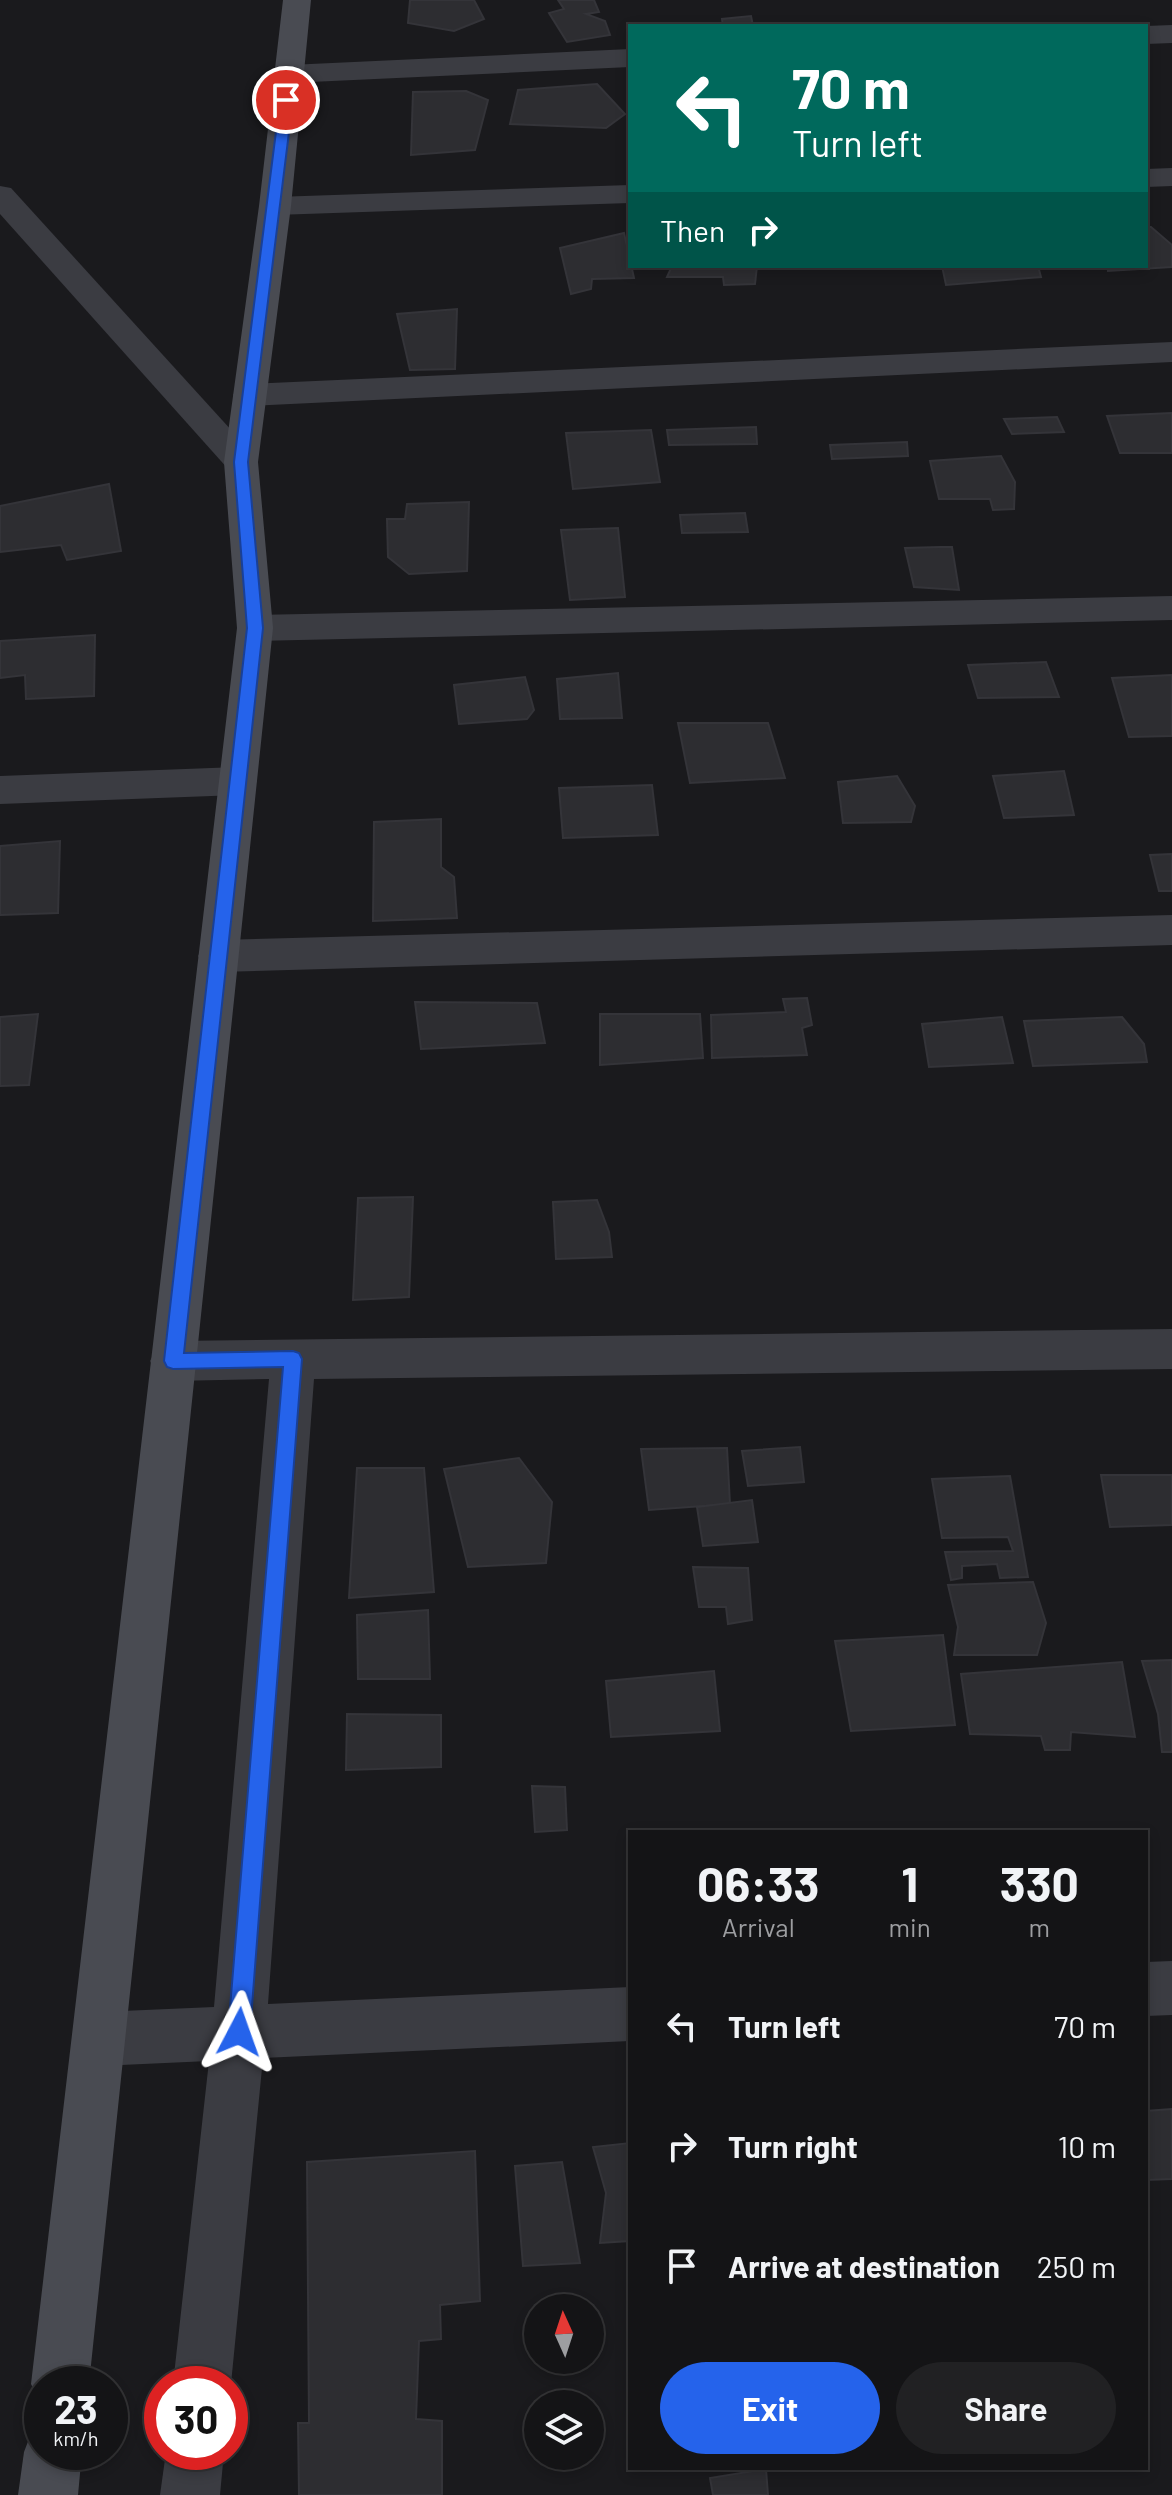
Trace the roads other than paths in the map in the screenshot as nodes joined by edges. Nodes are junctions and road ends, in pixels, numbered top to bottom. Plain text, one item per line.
1 (297, 0) edge
2 (1172, 34) edge
3 (1148, 35) edge
4 (628, 58) edge
5 (289, 74) junction
6 (1172, 177) edge
7 (1148, 178) edge
8 (628, 194) edge
9 (0, 195) edge
10 (275, 206) junction
11 (1172, 352) edge
12 (250, 395) junction
13 (241, 462) junction
14 (1172, 608) edge
15 (255, 628) junction
16 (238, 781) junction
17 (0, 790) edge
18 (1172, 930) edge
19 (218, 956) junction
20 (1172, 1349) edge
21 (293, 1359) junction
22 (173, 1361) junction
23 (1172, 1988) edge
24 (1148, 1989) edge
25 (628, 2014) edge
26 (239, 2032) junction
27 (99, 2039) junction
28 (62, 2366) edge
29 (204, 2366) edge
30 (51, 2470) edge
31 (193, 2470) edge
32 (48, 2495) edge
33 (190, 2495) edge

1 - 5 street
2 - 3 street
4 - 5 street
5 - 10 street
6 - 7 street
8 - 10 street
9 - 13 street
10 - 12 street
11 - 12 street
12 - 13 street
13 - 15 street
14 - 15 street
15 - 16 street
16 - 17 street
16 - 19 street
18 - 19 street
19 - 22 street
20 - 21 street
21 - 22 street
21 - 26 street
22 - 27 street
23 - 24 street
25 - 26 street
26 - 27 street
26 - 29 street
27 - 28 street
30 - 32 street
31 - 33 street

